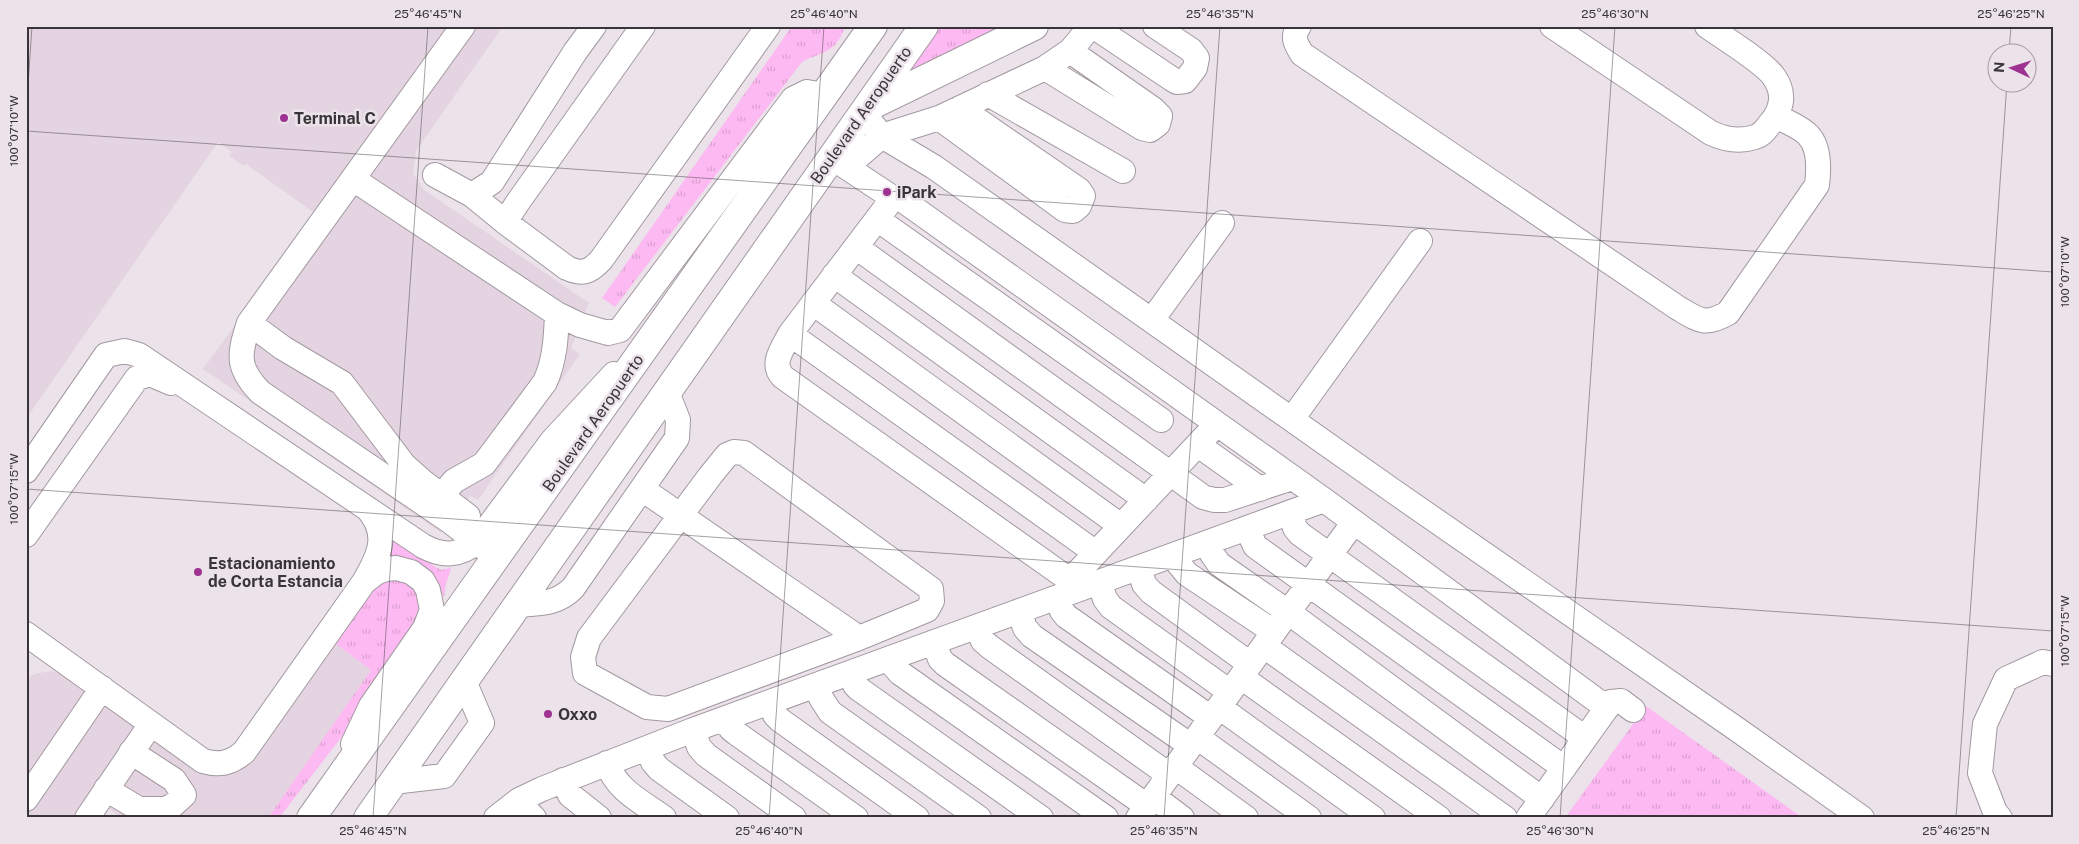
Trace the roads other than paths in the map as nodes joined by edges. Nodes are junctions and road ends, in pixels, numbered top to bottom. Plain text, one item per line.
1 (463, 26) edge
2 (594, 26) edge
3 (643, 26) edge
4 (768, 26) edge
5 (873, 26) edge
6 (924, 26) edge
7 (1034, 26) edge
8 (1092, 26) edge
9 (1155, 26) edge
10 (1299, 26) edge
11 (1552, 26) edge
12 (1707, 26) edge
13 (1070, 50) junction
14 (1045, 68) junction
15 (988, 94) junction
16 (824, 95) junction
17 (960, 108) junction
18 (866, 110) junction
19 (1777, 116) junction
20 (939, 118) junction
21 (882, 136) junction
22 (838, 162) junction
23 (1123, 171) dead end
24 (435, 175) dead end
25 (353, 179) junction
26 (472, 195) junction
27 (893, 198) junction
28 (876, 219) junction
29 (505, 222) junction
30 (1222, 223) dead end
31 (1420, 241) dead end
32 (856, 247) junction
33 (834, 276) junction
34 (813, 303) junction
35 (557, 314) junction
36 (1152, 320) junction
37 (249, 323) junction
38 (790, 334) junction
39 (667, 392) junction
40 (200, 396) junction
41 (1176, 397) junction
42 (1160, 420) junction
43 (1292, 420) junction
44 (1216, 425) junction
45 (1198, 445) junction
46 (1140, 450) junction
47 (26, 471) edge
48 (1171, 473) junction
49 (1292, 478) junction
50 (642, 489) junction
51 (1260, 489) junction
52 (442, 495) junction
53 (1146, 500) junction
54 (1324, 500) junction
55 (358, 502) junction
56 (1290, 513) junction
57 (680, 515) junction
58 (1354, 522) junction
59 (1121, 526) junction
60 (1247, 528) junction
61 (26, 535) edge
62 (1208, 543) junction
63 (491, 544) junction
64 (1096, 553) junction
65 (1176, 554) junction
66 (1330, 555) junction
67 (1139, 568) junction
68 (364, 582) junction
69 (1099, 582) junction
70 (1309, 584) junction
71 (1057, 598) junction
72 (517, 605) junction
73 (1019, 611) junction
74 (1288, 612) junction
75 (976, 627) junction
76 (859, 638) junction
77 (29, 642) edge
78 (934, 642) junction
79 (891, 658) junction
80 (2053, 664) edge
81 (850, 673) junction
82 (464, 681) junction
83 (817, 685) junction
84 (102, 688) junction
85 (1231, 691) junction
86 (770, 702) junction
87 (1607, 708) junction
88 (1633, 710) dead end
89 (726, 718) junction
90 (151, 724) junction
91 (693, 730) junction
92 (1584, 738) junction
93 (648, 748) junction
94 (132, 752) junction
95 (607, 763) junction
96 (1564, 768) junction
97 (1172, 771) junction
98 (564, 780) junction
99 (393, 782) junction
100 (106, 789) junction
101 (329, 791) junction
102 (26, 799) edge
103 (519, 800) junction
104 (1146, 807) edge
105 (1535, 808) edge
106 (88, 818) edge
107 (311, 818) edge
108 (321, 818) edge
109 (368, 818) edge
110 (496, 818) edge
111 (534, 818) edge
112 (599, 818) edge
113 (664, 818) edge
114 (727, 818) edge
115 (794, 818) edge
116 (856, 818) edge
117 (917, 818) edge
118 (979, 818) edge
119 (1041, 818) edge
120 (1106, 818) edge
121 (1182, 818) edge
122 (1246, 818) edge
123 (1309, 818) edge
124 (1373, 818) edge
125 (1439, 818) edge
126 (1505, 818) edge
127 (1862, 818) edge
128 (2000, 818) edge

1 - 25 street
2 - 26 street
3 - 29 street
4 - 29 street
5 - 16 highway, Boulevard Aeropuerto
6 - 18 highway, Boulevard Aeropuerto
7 - 18 highway
8 - 9 street
8 - 13 street
10 - 19 street
11 - 19 street
12 - 19 street
13 - 14 street
13 - 14 street
14 - 15 street
15 - 17 street
15 - 23 street
16 - 35 street
16 - 63 highway, Boulevard Aeropuerto
17 - 20 street
17 - 20 street
18 - 21 street
18 - 22 highway, Boulevard Aeropuerto
20 - 21 street
21 - 22 street
21 - 36 street
22 - 27 street
22 - 39 highway, Boulevard Aeropuerto
24 - 26 street
25 - 35 street
25 - 37 street
26 - 29 street
27 - 28 street
27 - 41 street
28 - 32 street
28 - 42 street
30 - 36 street
31 - 43 street
32 - 33 street
32 - 46 street
33 - 34 street
33 - 53 street
34 - 38 street
34 - 59 street
35 - 52 street
36 - 43 street
37 - 52 street
37 - 63 street
38 - 64 street
38 - 64 street
39 - 50 street
39 - 72 highway, Boulevard Aeropuerto
40 - 47 street
40 - 55 street
40 - 61 street
41 - 42 street
41 - 44 street
42 - 46 street
43 - 127 street
44 - 45 street
44 - 49 street
45 - 48 street
45 - 51 street
46 - 48 street
48 - 51 street
48 - 53 street
49 - 51 street
49 - 54 street
50 - 57 street
50 - 72 street
52 - 63 street
53 - 59 street
54 - 56 street
54 - 58 street
55 - 63 street
55 - 68 street
56 - 60 street
56 - 66 street
57 - 76 street
57 - 76 street
57 - 76 street
58 - 66 street
58 - 87 street
59 - 64 street
60 - 62 street
60 - 70 street
62 - 65 street
62 - 74 street
63 - 101 highway, Boulevard Aeropuerto
65 - 67 street
65 - 85 street
66 - 70 street
66 - 92 street
67 - 69 street
67 - 85 street
68 - 90 street
68 - 101 street
69 - 71 street
69 - 85 street
70 - 74 street
70 - 96 street
71 - 73 street
71 - 85 street
72 - 82 highway, Boulevard Aeropuerto
73 - 75 street
73 - 85 street
74 - 85 street
74 - 105 street
75 - 78 street
75 - 97 street
77 - 84 street
78 - 79 street
78 - 104 street
79 - 81 street
79 - 120 street
80 - 128 street
81 - 83 street
81 - 119 street
82 - 99 highway, Boulevard Aeropuerto
82 - 99 street
83 - 86 street
83 - 118 street
84 - 90 street
84 - 102 street
85 - 97 street
85 - 123 street
85 - 124 street
85 - 125 street
85 - 126 street
86 - 89 street
86 - 117 street
87 - 88 street
87 - 92 street
89 - 91 street
89 - 116 street
90 - 94 street
91 - 93 street
91 - 115 street
92 - 96 street
93 - 95 street
93 - 114 street
94 - 100 street
94 - 100 street
95 - 98 street
95 - 113 street
96 - 105 street
97 - 104 street
97 - 122 street
98 - 103 street
98 - 112 street
99 - 109 highway, Boulevard Aeropuerto
100 - 106 street
101 - 107 highway, Boulevard Aeropuerto
101 - 108 highway
103 - 110 street
103 - 111 street
104 - 121 street

